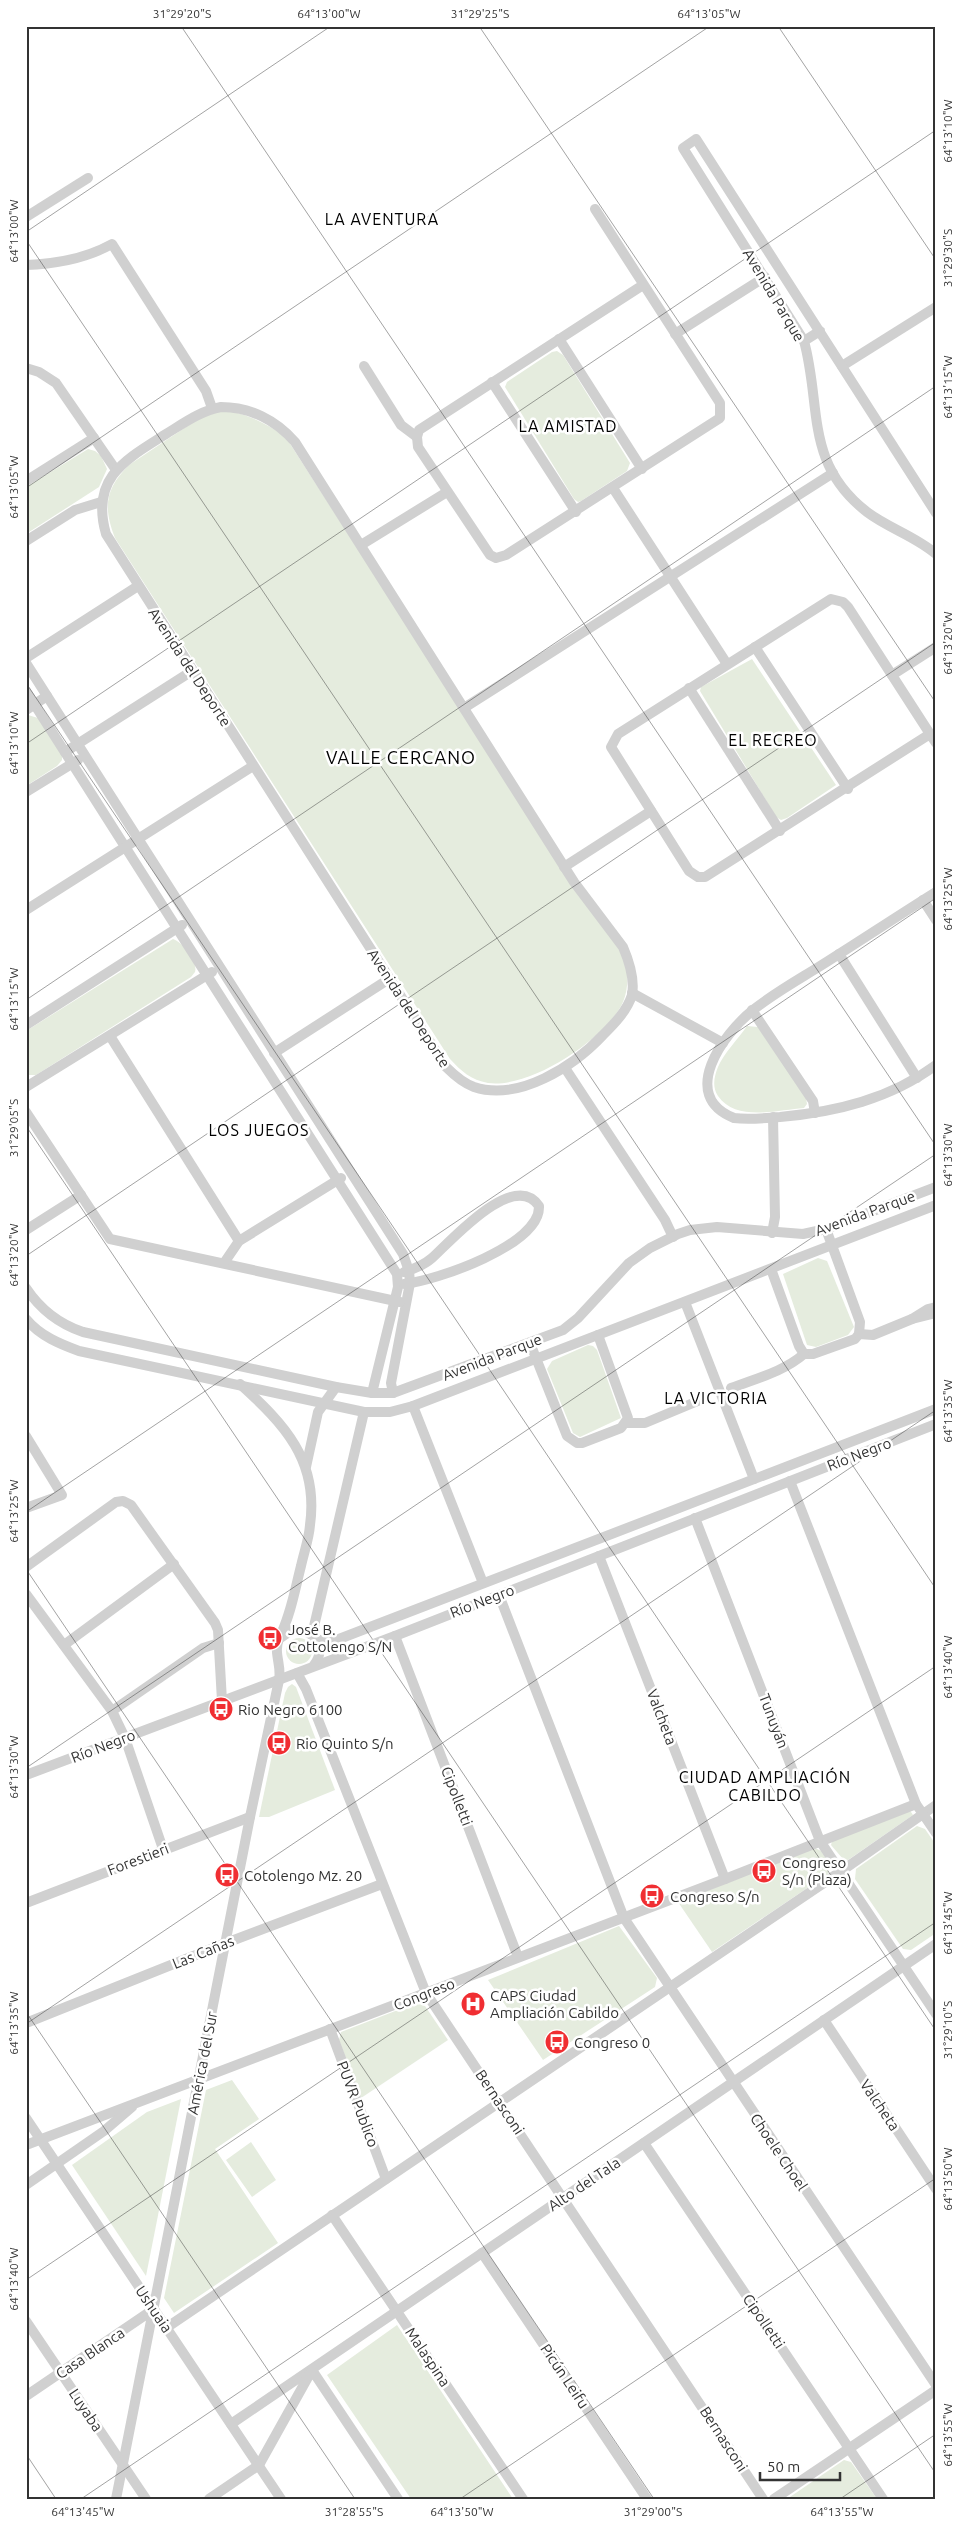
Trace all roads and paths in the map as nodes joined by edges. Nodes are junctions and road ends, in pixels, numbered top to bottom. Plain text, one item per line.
1 (88, 178) dead end
2 (595, 209) dead end
3 (26, 216) edge
4 (26, 265) edge
5 (765, 277) junction
6 (643, 285) junction
7 (936, 307) edge
8 (820, 331) junction
9 (675, 334) junction
10 (559, 339) junction
11 (804, 341) junction
12 (364, 366) dead end
13 (842, 366) junction
14 (26, 368) edge
15 (492, 382) junction
16 (212, 408) junction
17 (417, 436) junction
18 (94, 438) junction
19 (642, 469) junction
20 (116, 470) junction
21 (833, 473) junction
22 (26, 481) edge
23 (613, 488) junction
24 (447, 492) junction
25 (102, 502) junction
26 (576, 512) junction
27 (936, 513) edge
28 (26, 541) edge
29 (361, 546) junction
30 (936, 554) edge
31 (670, 577) junction
32 (138, 586) junction
33 (755, 647) junction
34 (936, 647) edge
35 (26, 658) edge
36 (26, 663) edge
37 (727, 664) junction
38 (192, 671) junction
39 (892, 675) junction
40 (689, 688) junction
41 (26, 692) edge
42 (48, 696) junction
43 (30, 707) edge
44 (464, 708) junction
45 (933, 739) edge
46 (78, 744) junction
47 (65, 752) junction
48 (85, 755) junction
49 (73, 763) junction
50 (253, 766) junction
51 (848, 789) junction
52 (26, 792) edge
53 (651, 811) junction
54 (780, 831) junction
55 (138, 839) junction
56 (126, 847) junction
57 (564, 867) junction
58 (936, 892) edge
59 (923, 900) junction
60 (26, 910) edge
61 (190, 920) junction
62 (936, 920) edge
63 (178, 928) junction
64 (839, 954) junction
65 (219, 967) junction
66 (208, 975) junction
67 (389, 979) junction
68 (632, 993) junction
69 (752, 1010) junction
70 (26, 1025) edge
71 (110, 1036) junction
72 (723, 1043) junction
73 (274, 1053) junction
74 (936, 1065) edge
75 (565, 1068) junction
76 (917, 1078) junction
77 (26, 1087) edge
78 (26, 1112) edge
79 (815, 1113) junction
80 (773, 1117) junction
81 (350, 1173) junction
82 (337, 1180) junction
83 (936, 1187) edge
84 (81, 1195) junction
85 (936, 1205) edge
86 (826, 1229) junction
87 (26, 1230) edge
88 (772, 1232) junction
89 (673, 1237) junction
90 (240, 1241) junction
91 (831, 1246) junction
92 (224, 1262) junction
93 (771, 1269) junction
94 (409, 1271) junction
95 (398, 1279) junction
96 (410, 1283) junction
97 (26, 1288) edge
98 (394, 1301) junction
99 (685, 1302) junction
100 (406, 1304) junction
101 (936, 1307) edge
102 (936, 1313) edge
103 (26, 1319) edge
104 (912, 1319) junction
105 (859, 1334) junction
106 (598, 1335) junction
107 (530, 1343) junction
108 (804, 1354) junction
109 (538, 1359) junction
110 (217, 1361) junction
111 (213, 1379) junction
112 (239, 1384) junction
113 (336, 1387) junction
114 (731, 1388) dead end
115 (372, 1393) junction
116 (393, 1393) junction
117 (705, 1398) dead end
118 (323, 1403) junction
119 (413, 1406) junction
120 (936, 1410) edge
121 (364, 1412) junction
122 (627, 1423) junction
123 (936, 1424) edge
124 (26, 1436) edge
125 (306, 1475) junction
126 (754, 1479) junction
127 (790, 1480) junction
128 (26, 1508) edge
129 (695, 1518) junction
130 (599, 1556) junction
131 (174, 1564) junction
132 (26, 1568) edge
133 (483, 1583) junction
134 (26, 1594) edge
135 (499, 1595) junction
136 (395, 1636) junction
137 (315, 1637) junction
138 (279, 1639) junction
139 (219, 1643) junction
140 (64, 1645) junction
141 (280, 1662) junction
142 (314, 1666) junction
143 (297, 1673) junction
144 (279, 1680) junction
145 (222, 1701) junction
146 (112, 1711) junction
147 (125, 1738) junction
148 (26, 1775) edge
149 (916, 1804) junction
150 (936, 1805) edge
151 (923, 1814) junction
152 (250, 1817) junction
153 (936, 1833) edge
154 (820, 1841) junction
155 (163, 1849) junction
156 (840, 1872) junction
157 (725, 1879) junction
158 (382, 1884) junction
159 (26, 1903) edge
160 (624, 1918) junction
161 (226, 1943) junction
162 (936, 1944) edge
163 (518, 1957) junction
164 (903, 1966) junction
165 (670, 1988) junction
166 (426, 1993) junction
167 (936, 2014) edge
168 (824, 2020) junction
169 (26, 2023) edge
170 (330, 2030) junction
171 (198, 2079) junction
172 (732, 2083) junction
173 (500, 2102) junction
174 (137, 2103) junction
175 (26, 2118) edge
176 (40, 2140) junction
177 (644, 2143) junction
178 (26, 2145) edge
179 (57, 2164) junction
180 (386, 2179) junction
181 (26, 2185) edge
182 (936, 2189) edge
183 (565, 2197) junction
184 (332, 2216) junction
185 (482, 2254) junction
186 (154, 2309) junction
187 (397, 2312) junction
188 (26, 2321) edge
189 (166, 2328) junction
190 (312, 2370) junction
191 (61, 2372) junction
192 (936, 2385) edge
193 (936, 2390) edge
194 (26, 2396) edge
195 (231, 2424) junction
196 (849, 2448) junction
197 (123, 2464) junction
198 (259, 2465) junction
199 (116, 2499) edge
200 (146, 2499) edge
201 (209, 2499) edge
202 (281, 2499) edge
203 (398, 2499) edge
204 (523, 2499) edge
205 (647, 2499) edge
206 (763, 2499) edge
207 (774, 2499) edge
208 (883, 2499) edge

1 - 3 street
2 - 6 street
4 - 16 street
5 - 8 street, Avenida Parque
5 - 9 street
5 - 11 street, Avenida Parque
6 - 9 street
6 - 10 street
7 - 13 street
8 - 11 street
8 - 13 street, Avenida Parque
9 - 19 street
10 - 15 street
10 - 19 street
11 - 21 street, Avenida Parque
12 - 17 street
13 - 27 street, Avenida Parque
14 - 18 street
15 - 17 street
15 - 26 street
16 - 20 street, Avenida del Deporte
16 - 29 street, Avenida del Deporte
17 - 24 street
18 - 20 street
18 - 22 street
19 - 23 street
20 - 25 street, Avenida del Deporte
21 - 30 street, Avenida Parque
21 - 31 street
23 - 26 street
23 - 31 street
24 - 26 street
24 - 29 street
25 - 28 street
25 - 32 street, Avenida del Deporte
29 - 44 street, Avenida del Deporte
31 - 37 street
31 - 44 street
32 - 35 street
32 - 38 street, Avenida del Deporte
33 - 37 street
33 - 39 street
33 - 51 street
34 - 39 street
36 - 42 street
37 - 40 street
38 - 46 street
38 - 50 street, Avenida del Deporte
39 - 45 street
40 - 53 street
40 - 54 street
41 - 43 street
42 - 43 street
42 - 46 street
43 - 47 street
44 - 57 street, Avenida del Deporte
45 - 51 street
46 - 47 street
46 - 48 street
47 - 49 street
48 - 49 street
48 - 55 street
49 - 52 street
49 - 56 street
50 - 55 street
50 - 67 street, Avenida del Deporte
51 - 54 street
53 - 54 street
53 - 57 street
55 - 56 street
55 - 61 street
56 - 60 street
56 - 63 street
57 - 68 street, Avenida del Deporte
58 - 59 street
59 - 62 street
59 - 64 street
61 - 63 street
61 - 65 street
63 - 66 street
63 - 70 street
64 - 69 street
64 - 76 street
65 - 66 street
65 - 73 street
66 - 71 street
66 - 82 street
67 - 73 street
67 - 75 street, Avenida del Deporte
68 - 72 street
68 - 75 street, Avenida del Deporte
69 - 72 street
69 - 79 street
71 - 77 street
71 - 90 street
72 - 80 street
73 - 81 street
74 - 76 street
75 - 89 street
76 - 79 street
78 - 84 street
79 - 80 street
80 - 88 street
81 - 82 street
81 - 94 street
82 - 90 street
82 - 95 street
83 - 86 street, Avenida Parque
84 - 87 street
84 - 92 street
85 - 91 street, Avenida Parque
86 - 88 street, Avenida Parque
86 - 91 street
88 - 89 street, Avenida Parque
89 - 107 street, Avenida Parque
90 - 92 street
91 - 93 street, Avenida Parque
91 - 105 street
92 - 98 street
93 - 99 street, Avenida Parque
93 - 108 street
94 - 95 street
94 - 96 street
94 - 96 street
95 - 96 street
95 - 98 street
96 - 100 street
97 - 110 street, Avenida Parque
98 - 100 street
98 - 115 street
99 - 106 street, Avenida Parque
99 - 126 street
100 - 116 street
101 - 104 street
102 - 104 street
103 - 111 street, Avenida Parque
104 - 105 street
105 - 108 street
106 - 109 street, Avenida Parque
106 - 122 street
107 - 109 street
107 - 116 street, Avenida Parque
108 - 114 street
109 - 119 street, Avenida Parque
109 - 122 street
110 - 111 street
110 - 113 street, Avenida Parque
111 - 112 street, Avenida Parque
112 - 118 street, Avenida Parque
112 - 125 street
113 - 115 street, Avenida Parque
113 - 118 street
115 - 116 street, Avenida Parque
117 - 122 street
118 - 121 street, Avenida Parque
118 - 125 street
119 - 121 street, Avenida Parque
119 - 133 street
120 - 126 street, Río Negro
121 - 137 street
123 - 127 street, Río Negro
124 - 128 street
125 - 138 street
126 - 133 street, Río Negro
127 - 129 street, Río Negro
127 - 149 street
129 - 130 street, Río Negro
129 - 154 street, Tunuyán
130 - 135 street, Río Negro
130 - 157 street, Valcheta
131 - 132 street
131 - 139 street
131 - 140 street
133 - 137 street, Río Negro
134 - 140 street
135 - 136 street, Río Negro
135 - 160 street, Choele Choel
136 - 142 street, Río Negro
136 - 163 street, Cipolletti
137 - 138 street
137 - 142 street
138 - 141 street
139 - 145 street
139 - 146 street
140 - 146 street
141 - 143 street
141 - 144 street, América del Sur
142 - 143 street, Río Negro
143 - 144 street, Río Negro
143 - 158 street, Bernasconi
144 - 145 street, Río Negro
144 - 152 street, América del Sur
145 - 147 street, Río Negro
146 - 147 street
147 - 148 street, Río Negro
147 - 155 street
149 - 151 street
149 - 154 street, Congreso
150 - 151 street
151 - 153 street
151 - 156 street
152 - 155 street, Forestieri
152 - 161 street, América del Sur
154 - 156 street, Tunuyán
154 - 157 street, Congreso
155 - 159 street, Forestieri
156 - 164 street, Tunuyán
156 - 165 street
157 - 160 street, Congreso
158 - 161 street, Las Cañas
158 - 166 street, Bernasconi
160 - 163 street, Congreso
160 - 165 street, Choele Choel
161 - 169 street, Las Cañas
161 - 171 street, América del Sur
162 - 164 street, Alto del Tala
163 - 166 street, Congreso
164 - 167 street, Tunuyán
164 - 168 street, Alto del Tala
165 - 172 street, Choele Choel
165 - 173 street
166 - 170 street, Congreso
166 - 173 street, Bernasconi
168 - 172 street, Alto del Tala
168 - 182 street, Valcheta
170 - 171 street, Congreso
170 - 180 street, PUVR Publico
171 - 174 street, Congreso
171 - 186 street, América del Sur
172 - 177 street, Alto del Tala
172 - 192 street, Choele Choel
173 - 180 street
173 - 183 street, Bernasconi
174 - 176 street, Congreso
174 - 179 street
175 - 176 street, Ushuaia
176 - 178 street, Congreso
176 - 179 street, Ushuaia
177 - 183 street, Alto del Tala
177 - 196 street, Cipolletti
179 - 181 street
179 - 186 street, Ushuaia
180 - 184 street
183 - 185 street, Alto del Tala
183 - 206 street, Bernasconi
184 - 187 street, Malaspina
184 - 189 street
185 - 187 street, Alto del Tala
185 - 205 street, Picún Leifu
186 - 189 street, Ushuaia
186 - 191 street, Casa Blanca
186 - 197 street, América del Sur
187 - 190 street, Alto del Tala
187 - 204 street, Malaspina
188 - 191 street, Luyaba
189 - 195 street, Ushuaia
190 - 195 street, Alto del Tala
190 - 198 street
190 - 203 street
191 - 194 street, Casa Blanca
191 - 197 street, Luyaba
193 - 196 street
195 - 198 street, Ushuaia
196 - 207 street
196 - 208 street, Cipolletti
197 - 199 street, América del Sur
197 - 200 street, Luyaba
198 - 201 street
198 - 202 street, Ushuaia

